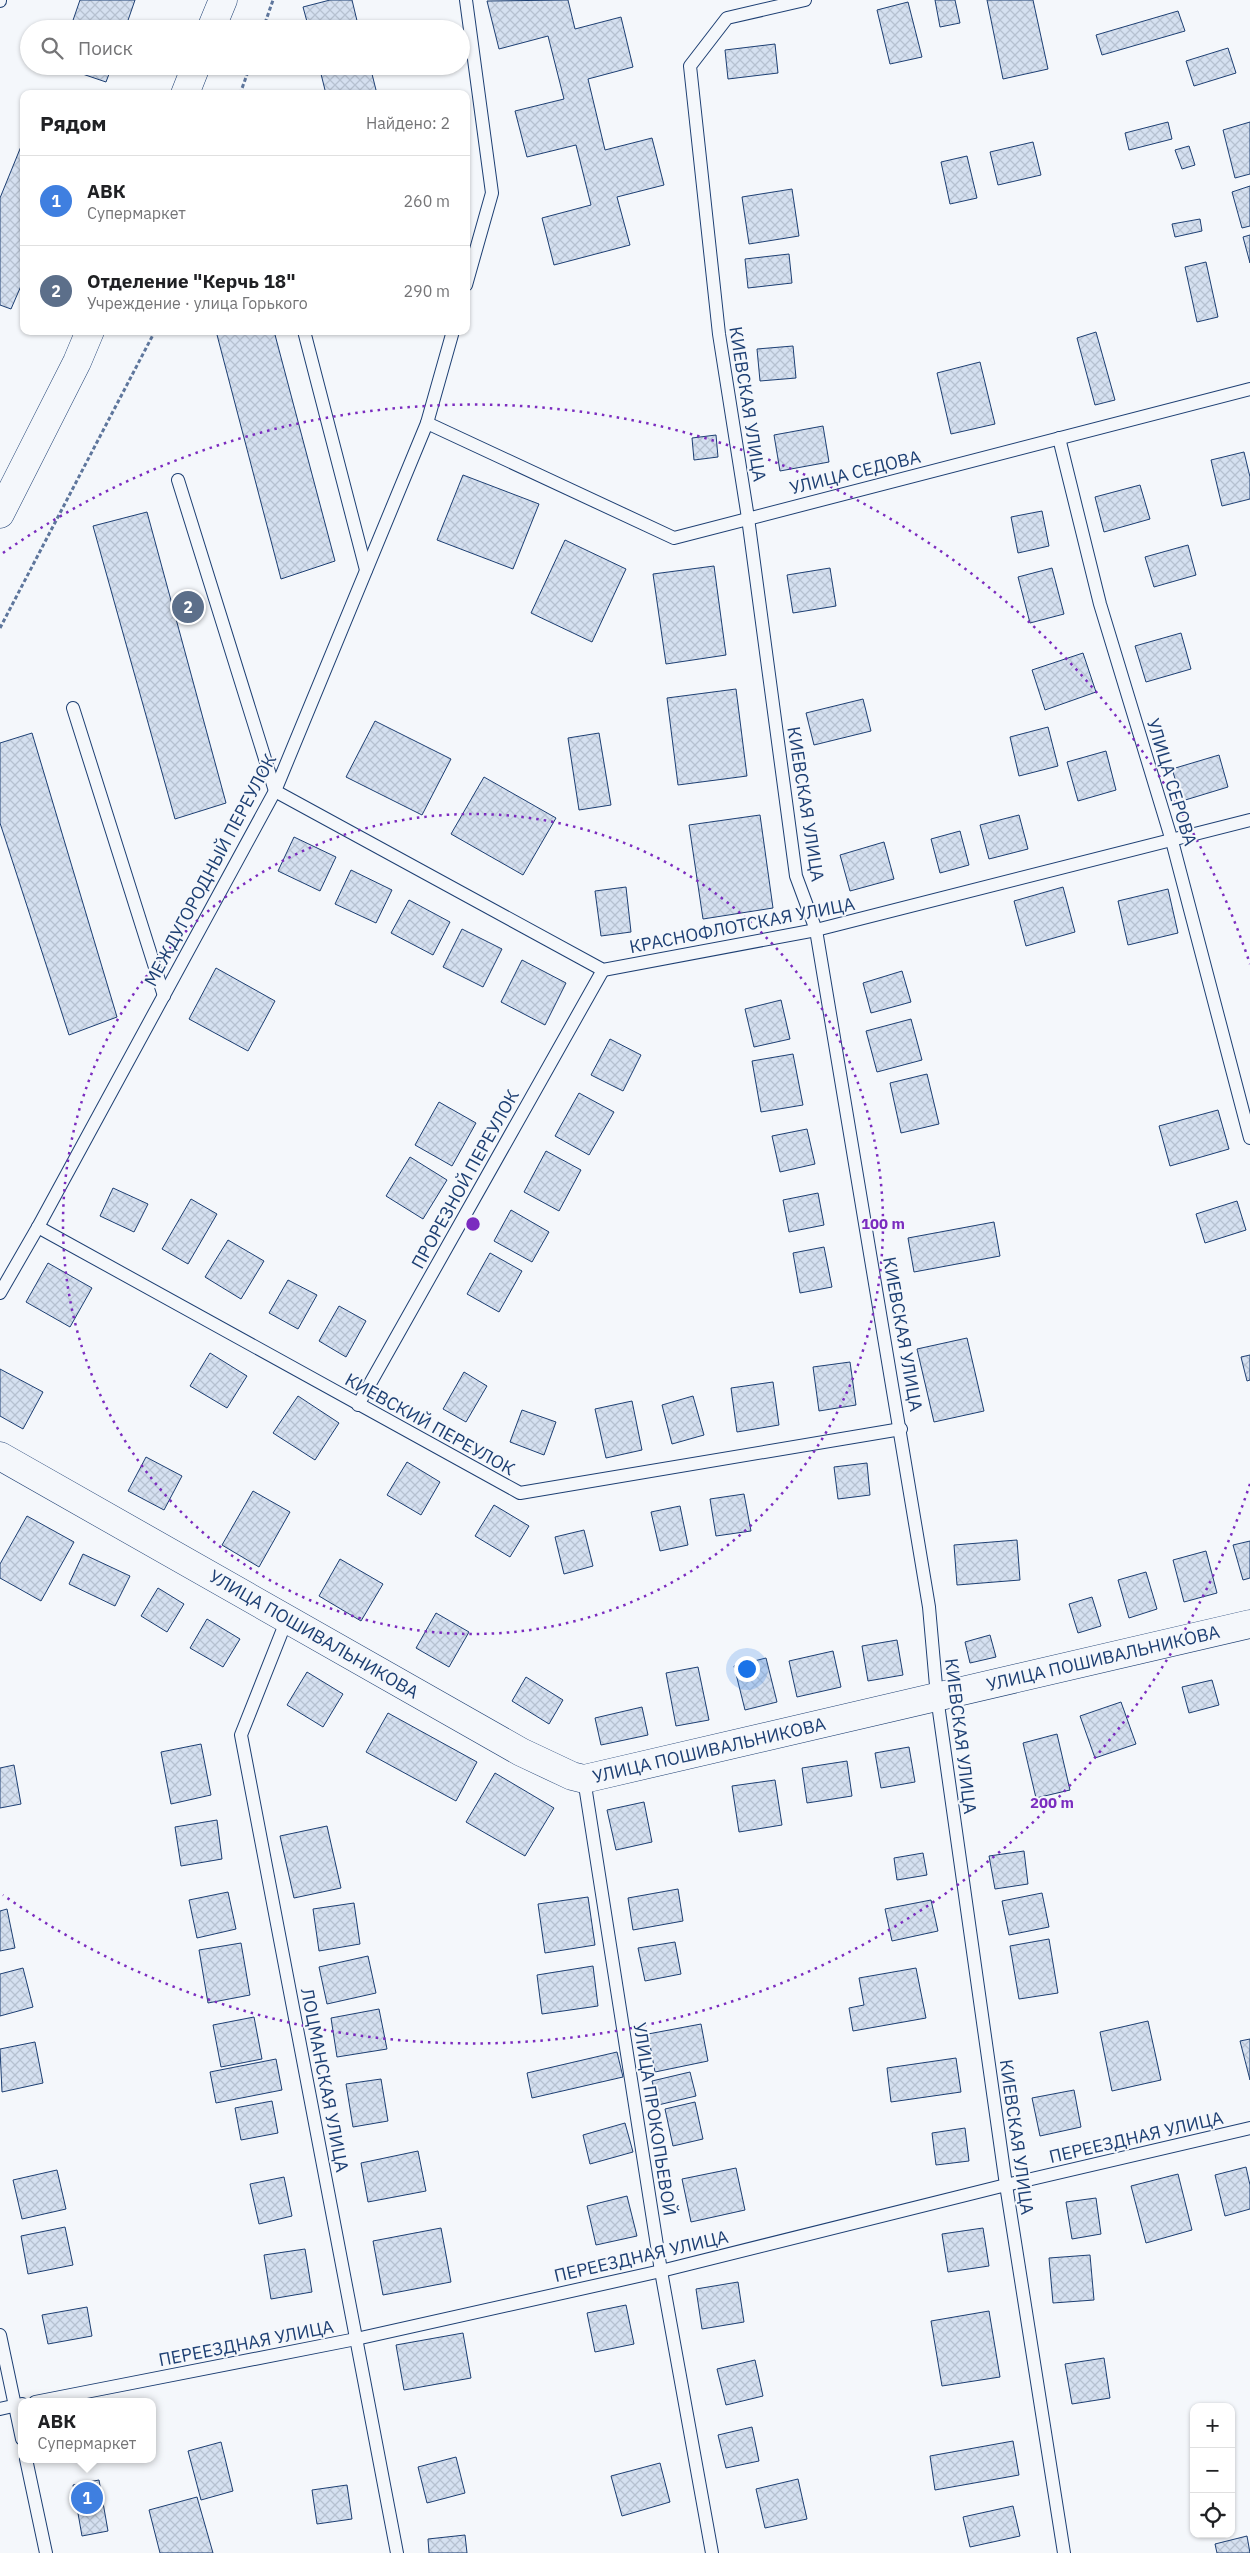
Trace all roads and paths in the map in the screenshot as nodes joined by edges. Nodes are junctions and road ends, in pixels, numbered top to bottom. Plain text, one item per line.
1 (223, 0) edge
2 (273, 0) edge
3 (466, 0) edge
4 (805, 0) edge
5 (215, 20) edge
6 (266, 20) edge
7 (469, 20) edge
8 (470, 30) edge
9 (192, 75) edge
10 (247, 75) edge
11 (187, 90) edge
12 (241, 90) edge
13 (470, 271) edge
14 (88, 335) edge
15 (153, 335) edge
16 (305, 335) edge
17 (452, 335) edge
18 (1250, 389) edge
19 (427, 423) junction
20 (1058, 438) junction
21 (178, 480) dead end
22 (0, 514) edge
23 (748, 518) junction
24 (366, 570) junction
25 (0, 628) edge
26 (74, 708) dead end
27 (274, 791) junction
28 (1250, 820) edge
29 (1172, 841) junction
30 (816, 930) junction
31 (603, 970) junction
32 (164, 996) junction
33 (1250, 1138) edge
34 (38, 1227) junction
35 (0, 1294) edge
36 (358, 1405) junction
37 (901, 1429) junction
38 (0, 1456) edge
39 (287, 1619) junction
40 (1250, 1624) edge
41 (937, 1697) junction
42 (584, 1779) junction
43 (1250, 2128) edge
44 (1006, 2185) junction
45 (661, 2271) junction
46 (0, 2335) edge
47 (356, 2339) junction
48 (55, 2398) edge
49 (18, 2401) edge
50 (18, 2405) edge
51 (0, 2409) edge
52 (27, 2463) edge
53 (46, 2553) edge
54 (397, 2553) edge
55 (712, 2553) edge
56 (1064, 2553) edge

1 - 5 main road
2 - 6 path
3 - 7 lane
4 - 23 lane, КИЕВСКАЯ УЛИЦА
8 - 13 lane
9 - 11 main road
10 - 12 path
14 - 22 main road
15 - 25 path
16 - 24 lane
17 - 19 lane, МЕЖДУГОРОДНЫЙ ПЕРЕУЛОК
18 - 20 lane, УЛИЦА СЕДОВА
19 - 23 lane, УЛИЦА СЕДОВА
19 - 24 lane, МЕЖДУГОРОДНЫЙ ПЕРЕУЛОК
20 - 23 lane, УЛИЦА СЕДОВА
20 - 29 lane, УЛИЦА СЕРОВА
21 - 27 lane
23 - 30 lane, КИЕВСКАЯ УЛИЦА
24 - 27 lane, МЕЖДУГОРОДНЫЙ ПЕРЕУЛОК
26 - 32 lane
27 - 31 lane
27 - 32 lane, МЕЖДУГОРОДНЫЙ ПЕРЕУЛОК
28 - 29 lane, КРАСНОФЛОТСКАЯ УЛИЦА
29 - 30 lane, КРАСНОФЛОТСКАЯ УЛИЦА
29 - 33 lane, УЛИЦА СЕРОВА
30 - 31 lane, КРАСНОФЛОТСКАЯ УЛИЦА
30 - 37 lane, КИЕВСКАЯ УЛИЦА
31 - 36 lane, ПРОРЕЗНОЙ ПЕРЕУЛОК
32 - 34 lane, МЕЖДУГОРОДНЫЙ ПЕРЕУЛОК
34 - 35 lane, МЕЖДУГОРОДНЫЙ ПЕРЕУЛОК
34 - 36 lane, КИЕВСКИЙ ПЕРЕУЛОК
36 - 37 lane, КИЕВСКИЙ ПЕРЕУЛОК
37 - 41 lane, КИЕВСКАЯ УЛИЦА
38 - 39 main road, УЛИЦА ПОШИВАЛЬНИКОВА
39 - 42 main road, УЛИЦА ПОШИВАЛЬНИКОВА
39 - 47 lane, ЛОЦМАНСКАЯ УЛИЦА
40 - 41 main road, УЛИЦА ПОШИВАЛЬНИКОВА
41 - 42 main road, УЛИЦА ПОШИВАЛЬНИКОВА
41 - 44 lane, КИЕВСКАЯ УЛИЦА
42 - 45 lane, УЛИЦА ПРОКОПЬЕВОЙ
43 - 44 lane, ПЕРЕЕЗДНАЯ УЛИЦА
44 - 45 lane, ПЕРЕЕЗДНАЯ УЛИЦА
44 - 56 lane, КИЕВСКАЯ УЛИЦА
45 - 47 lane, ПЕРЕЕЗДНАЯ УЛИЦА
45 - 55 lane, УЛИЦА ПРОКОПЬЕВОЙ
46 - 49 lane
47 - 48 lane, ПЕРЕЕЗДНАЯ УЛИЦА
47 - 54 lane, ЛОЦМАНСКАЯ УЛИЦА
50 - 51 lane
52 - 53 lane

